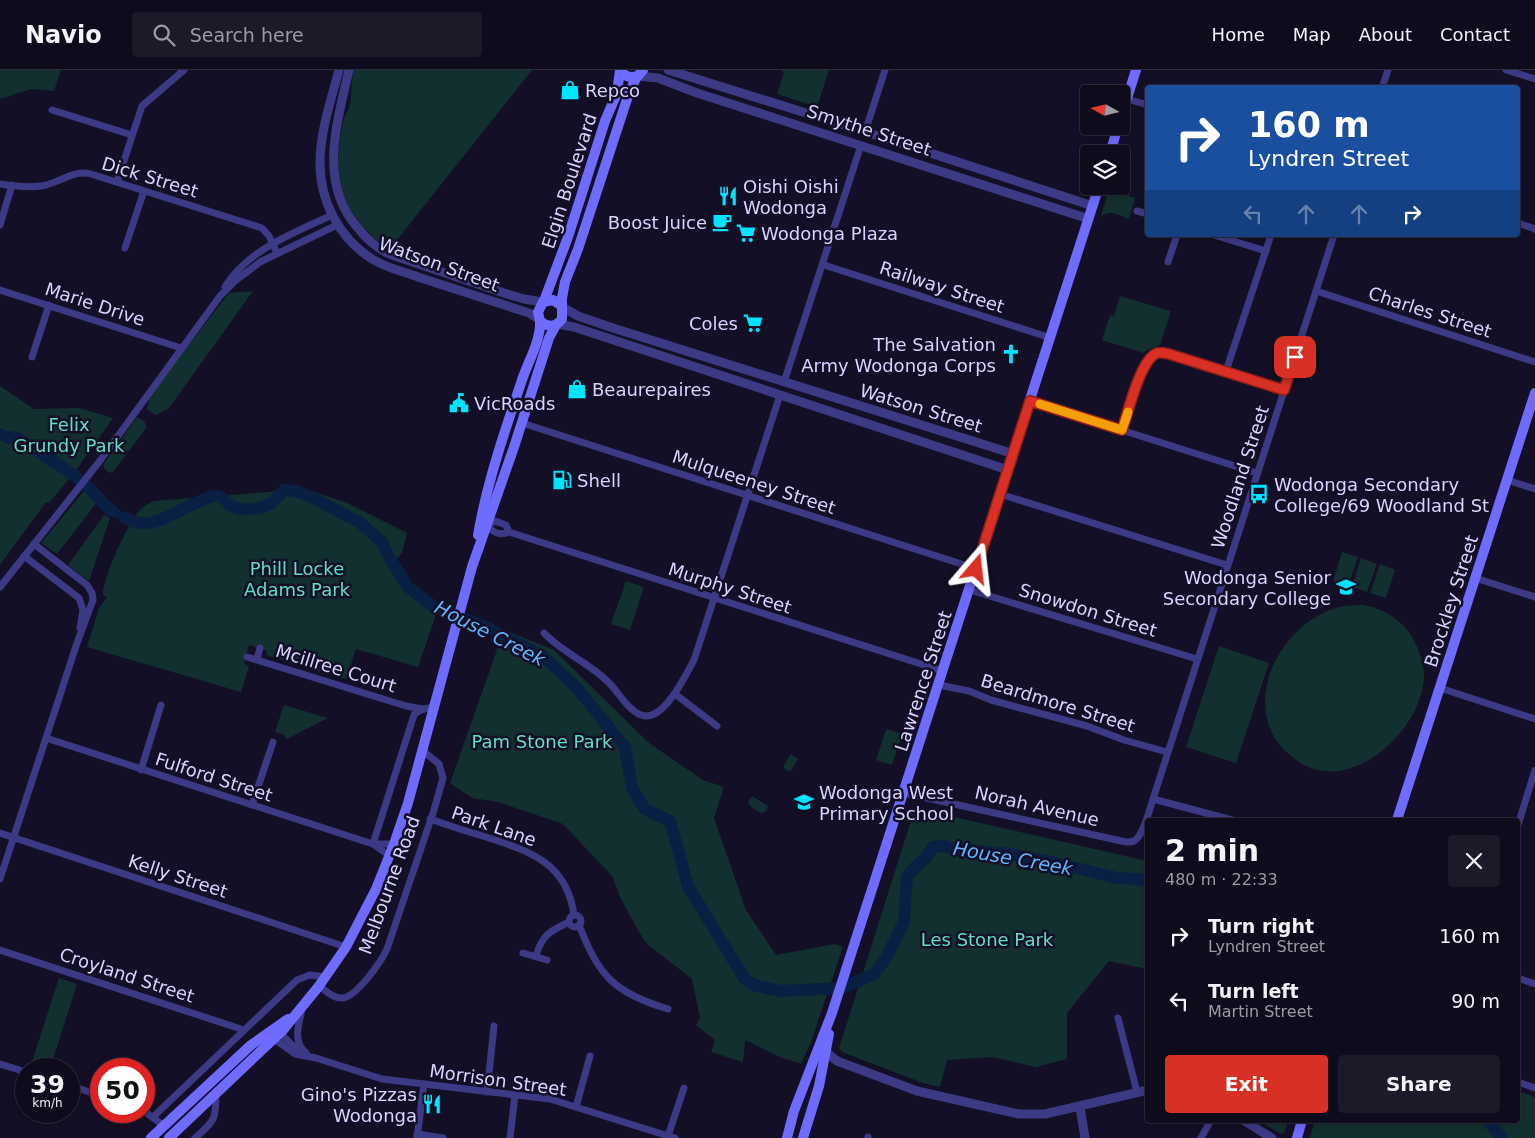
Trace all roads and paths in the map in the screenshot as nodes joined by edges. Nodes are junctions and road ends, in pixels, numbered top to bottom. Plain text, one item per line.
1 (184, 70) edge
2 (339, 70) edge
3 (349, 70) edge
4 (620, 70) edge
5 (668, 70) edge
6 (885, 70) edge
7 (1136, 70) edge
8 (1388, 70) edge
9 (1506, 70) edge
10 (640, 74) edge
11 (701, 80) junction
12 (1535, 80) edge
13 (1383, 85) edge
14 (1130, 89) edge
15 (697, 93) junction
16 (742, 93) junction
17 (1130, 100) edge
18 (1145, 104) edge
19 (738, 105) junction
20 (52, 110) dead end
21 (838, 123) junction
22 (865, 132) junction
23 (132, 135) junction
24 (834, 136) junction
25 (861, 145) junction
26 (908, 146) junction
27 (904, 158) junction
28 (117, 182) junction
29 (0, 184) edge
30 (12, 186) junction
31 (1045, 190) junction
32 (144, 191) junction
33 (1096, 195) edge
34 (1041, 203) junction
35 (1093, 206) junction
36 (1137, 211) dead end
37 (1145, 213) edge
38 (332, 215) junction
39 (346, 215) junction
40 (1089, 219) junction
41 (1520, 224) edge
42 (0, 225) edge
43 (337, 225) junction
44 (1535, 229) edge
45 (1176, 237) edge
46 (1220, 237) edge
47 (1270, 237) edge
48 (1333, 237) edge
49 (272, 244) junction
50 (125, 248) dead end
51 (1266, 251) junction
52 (276, 253) junction
53 (392, 255) junction
54 (1168, 262) dead end
55 (824, 265) junction
56 (386, 266) junction
57 (443, 273) junction
58 (441, 285) junction
59 (0, 290) edge
60 (1316, 291) junction
61 (220, 296) junction
62 (544, 302) junction
63 (48, 305) junction
64 (562, 306) junction
65 (540, 321) junction
66 (556, 324) junction
67 (613, 328) junction
68 (1051, 338) junction
69 (609, 340) junction
70 (656, 341) junction
71 (181, 348) junction
72 (652, 354) junction
73 (32, 357) dead end
74 (1535, 362) edge
75 (1226, 371) junction
76 (761, 375) junction
77 (784, 382) junction
78 (757, 388) junction
79 (810, 390) junction
80 (1284, 390) junction
81 (1535, 392) edge
82 (780, 395) junction
83 (1030, 401) junction
84 (805, 403) junction
85 (522, 423) junction
86 (1122, 430) junction
87 (982, 444) junction
88 (500, 447) junction
89 (514, 447) junction
90 (1014, 454) junction
91 (976, 459) junction
92 (1008, 470) junction
93 (1257, 473) junction
94 (1507, 480) junction
95 (1535, 489) edge
96 (1000, 494) junction
97 (748, 495) junction
98 (490, 499) junction
99 (483, 524) junction
100 (34, 544) junction
101 (24, 556) junction
102 (1227, 565) junction
103 (976, 569) junction
104 (1475, 578) junction
105 (0, 587) edge
106 (970, 590) junction
107 (1535, 597) edge
108 (714, 598) junction
109 (544, 633) dead end
110 (77, 643) junction
111 (260, 648) dead end
112 (247, 657) dead end
113 (257, 659) junction
114 (1197, 659) junction
115 (943, 671) junction
116 (939, 684) junction
117 (1440, 688) junction
118 (674, 694) junction
119 (161, 705) dead end
120 (406, 706) junction
121 (431, 708) junction
122 (1535, 719) edge
123 (412, 720) junction
124 (718, 726) dead end
125 (46, 738) junction
126 (273, 742) dead end
127 (423, 751) junction
128 (1167, 752) junction
129 (141, 770) junction
130 (1535, 770) edge
131 (904, 793) junction
132 (1153, 799) junction
133 (252, 805) junction
134 (1146, 818) edge
135 (1224, 818) edge
136 (1398, 818) edge
137 (430, 819) junction
138 (1520, 819) edge
139 (1145, 822) edge
140 (0, 833) edge
141 (13, 838) junction
142 (1134, 841) joint
143 (373, 844) junction
144 (394, 844) junction
145 (390, 856) junction
146 (0, 879) edge
147 (574, 915) junction
148 (569, 922) junction
149 (579, 925) junction
150 (346, 947) junction
151 (0, 950) edge
152 (524, 953) dead end
153 (536, 956) junction
154 (547, 960) dead end
155 (326, 977) junction
156 (1520, 979) edge
157 (1535, 984) edge
158 (319, 986) junction
159 (300, 1009) junction
160 (668, 1009) dead end
161 (1118, 1018) dead end
162 (494, 1026) dead end
163 (244, 1030) junction
164 (276, 1034) junction
165 (306, 1053) junction
166 (822, 1053) junction
167 (590, 1056) dead end
168 (316, 1058) junction
169 (836, 1061) junction
170 (824, 1063) junction
171 (0, 1064) edge
172 (15, 1069) edge
173 (1520, 1083) edge
174 (424, 1084) junction
175 (684, 1088) dead end
176 (1535, 1088) edge
177 (1145, 1090) edge
178 (203, 1091) junction
179 (487, 1092) junction
180 (1136, 1092) junction
181 (515, 1095) junction
182 (214, 1096) junction
183 (576, 1107) junction
184 (1080, 1107) junction
185 (155, 1114) edge
186 (155, 1119) edge
187 (1210, 1123) edge
188 (1249, 1123) edge
189 (1301, 1123) edge
190 (164, 1126) junction
191 (417, 1136) edge
192 (671, 1137) edge
193 (151, 1138) edge
194 (169, 1138) edge
195 (195, 1138) edge
196 (443, 1138) edge
197 (510, 1138) edge
198 (787, 1138) edge
199 (803, 1138) edge
200 (1085, 1138) edge
201 (1202, 1138) edge
202 (1272, 1138) edge
203 (1297, 1138) edge

1 - 23 street
2 - 38 street, Watson Street
3 - 39 street, Watson Street
4 - 10 main road
4 - 62 main road, Elgin Boulevard
5 - 11 street, Smythe Street
6 - 22 street
7 - 14 main road
8 - 13 street
9 - 12 street
10 - 15 street, Smythe Street
10 - 64 main road, Elgin Boulevard
11 - 15 street
11 - 16 street, Smythe Street
15 - 19 street, Smythe Street
16 - 19 street
16 - 21 street, Smythe Street
17 - 18 street
19 - 24 street, Smythe Street
20 - 23 street
21 - 22 street, Smythe Street
21 - 24 street
22 - 25 street
22 - 26 street, Smythe Street
23 - 28 street
24 - 25 street, Smythe Street
25 - 27 street, Smythe Street
25 - 55 street
26 - 27 street
26 - 31 street, Smythe Street
27 - 34 street, Smythe Street
28 - 30 street, Dick Street
28 - 32 street, Dick Street
29 - 30 street, Dick Street
30 - 42 street
31 - 34 street
31 - 35 street, Smythe Street
32 - 49 street, Dick Street
32 - 50 street
33 - 35 main road, Lawrence Street
34 - 40 street, Smythe Street
35 - 40 main road, Lawrence Street
36 - 37 street
38 - 39 street
38 - 43 street, Watson Street
38 - 49 street
39 - 43 street
39 - 53 street, Watson Street
40 - 68 main road, Lawrence Street
41 - 44 street
43 - 52 street
43 - 56 street, Watson Street
45 - 54 street
46 - 51 street
47 - 51 street
48 - 60 street, Woodland Street
49 - 52 street, Dick Street
49 - 61 street
51 - 75 street
52 - 61 street
53 - 56 street
53 - 57 street, Watson Street
55 - 68 street, Railway Street
55 - 77 street
56 - 58 street, Watson Street
57 - 58 street
57 - 62 street, Watson Street
58 - 65 street, Watson Street
59 - 63 street, Marie Drive
60 - 74 street, Charles Street
60 - 80 street, Woodland Street
61 - 71 street
62 - 64 main road
62 - 65 main road
63 - 71 street, Marie Drive
63 - 73 street
64 - 66 main road
64 - 67 street, Watson Street
65 - 66 main road
65 - 88 main road
66 - 69 street, Watson Street
66 - 85 main road
67 - 69 street
67 - 70 street, Watson Street
68 - 83 main road, Lawrence Street
69 - 72 street, Watson Street
70 - 72 street
70 - 76 street, Watson Street
71 - 100 street
72 - 78 street, Watson Street
75 - 80 street
75 - 86 street
76 - 77 street, Watson Street
76 - 78 street
77 - 79 street, Watson Street
77 - 82 street
78 - 82 street, Watson Street
79 - 84 street
79 - 87 street, Watson Street
80 - 93 street, Woodland Street
81 - 94 main road, Brockley Street
82 - 84 street, Watson Street
82 - 97 street
83 - 86 street
83 - 90 main road, Lawrence Street
84 - 91 street, Watson Street
85 - 89 main road
85 - 97 street, Mulqueeney Street
86 - 93 street
87 - 90 street, Watson Street
87 - 91 street
88 - 89 main road
88 - 98 main road
89 - 98 main road
90 - 92 main road, Lawrence Street
91 - 92 street, Watson Street
92 - 96 main road, Lawrence Street
93 - 102 street, Woodland Street
94 - 95 street
94 - 104 main road, Brockley Street
96 - 102 street
96 - 103 main road, Lawrence Street
97 - 103 street, Mulqueeney Street
97 - 108 street
98 - 99 main road
99 - 108 street, Murphy Street
99 - 121 main road, Melbourne Road
100 - 101 street
100 - 110 street
101 - 105 street
101 - 110 street
102 - 114 street, Woodland Street
103 - 106 main road, Lawrence Street
104 - 107 street
104 - 117 main road, Brockley Street
106 - 114 street, Snowdon Street
106 - 115 main road, Lawrence Street
108 - 115 street, Murphy Street
108 - 118 street
109 - 118 street
110 - 125 street
111 - 113 street, Mcillree Court
112 - 113 street, Mcillree Court
113 - 120 street, Mcillree Court
114 - 128 street, Woodland Street
115 - 116 main road, Lawrence Street
116 - 128 street, Beardmore Street
116 - 131 main road, Lawrence Street
117 - 122 street
117 - 136 main road, Brockley Street
118 - 124 street
119 - 129 street
120 - 121 street, Mcillree Court
120 - 123 street, Mcillree Court
121 - 123 street
121 - 127 main road, Melbourne Road
123 - 143 street, Melbourne Road
125 - 129 street, Fulford Street
125 - 141 street
126 - 133 street
127 - 137 street, Melbourne Road
127 - 144 main road, Melbourne Road
128 - 132 street, Woodland Street
129 - 133 street, Fulford Street
130 - 138 street
131 - 142 street, Norah Avenue
131 - 166 main road, Lawrence Street
132 - 134 street, Woodland Street
132 - 135 street
133 - 143 street, Fulford Street
137 - 147 street, Park Lane
137 - 158 street, Melbourne Road
139 - 142 street, Woodland Street
140 - 141 street, Kelly Street
141 - 146 street
141 - 150 street, Kelly Street
143 - 144 street, Fulford Street
143 - 145 street, Fulford Street
144 - 145 main road, Melbourne Road
145 - 150 main road, Melbourne Road
147 - 148 street
147 - 149 street
148 - 149 street
148 - 153 street
149 - 160 street
150 - 155 main road, Melbourne Road
151 - 163 street, Croyland Street
152 - 153 street
153 - 154 street
155 - 158 main road, Melbourne Road
155 - 163 street
156 - 157 street
158 - 159 main road, Melbourne Road
159 - 164 main road, Melbourne Road
159 - 165 street
161 - 180 street
162 - 179 street
163 - 185 street
164 - 165 street, Morrison Street
164 - 168 street, Morrison Street
164 - 178 main road, Melbourne Road
164 - 182 main road, Melbourne Road
165 - 168 street, Morrison Street
166 - 169 street
166 - 170 main road, Lawrence Street
166 - 198 main road, Lawrence Street
167 - 183 street
168 - 174 street, Morrison Street
169 - 170 street
169 - 184 street
170 - 199 main road, Lawrence Street
171 - 172 street
173 - 176 street
174 - 179 street, Morrison Street
174 - 191 street
175 - 192 street
177 - 180 street
178 - 182 main road
178 - 190 main road, Melbourne Road
179 - 181 street, Morrison Street
180 - 184 street
181 - 183 street, Morrison Street
181 - 197 street
182 - 194 main road, Melbourne Road
182 - 195 street
183 - 192 street, Morrison Street
184 - 200 street
186 - 190 street
187 - 201 street
188 - 202 street
189 - 203 main road
190 - 193 main road, Melbourne Road
191 - 196 street

